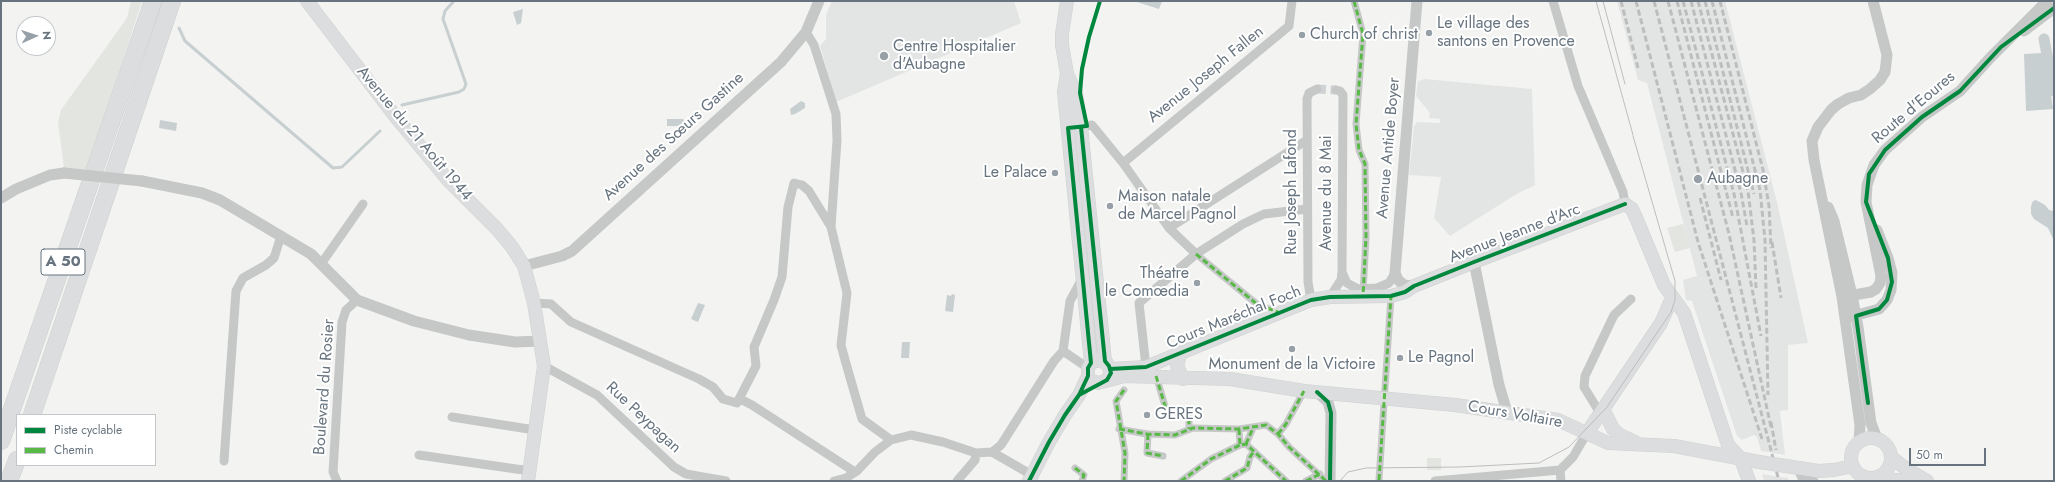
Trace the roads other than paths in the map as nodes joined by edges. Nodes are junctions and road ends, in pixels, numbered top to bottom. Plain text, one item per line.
1 (153, 1) edge
2 (172, 1) edge
3 (307, 1) edge
4 (819, 1) edge
5 (1067, 1) edge
6 (1292, 1) edge
7 (1354, 1) edge
8 (1417, 1) edge
9 (1553, 1) edge
10 (1873, 1) edge
11 (2047, 1) edge
12 (2054, 8) edge
13 (806, 32) junction
14 (2001, 47) junction
15 (1066, 74) junction
16 (1317, 89) dead end
17 (1336, 90) dead end
18 (1081, 127) junction
19 (1068, 128) junction
20 (1307, 140) junction
21 (1123, 163) junction
22 (1, 198) edge
23 (1866, 202) junction
24 (363, 204) dead end
25 (1625, 204) junction
26 (1307, 209) junction
27 (831, 227) junction
28 (1169, 228) junction
29 (281, 236) junction
30 (1196, 254) junction
31 (1474, 262) junction
32 (321, 264) junction
33 (524, 266) junction
34 (1342, 272) junction
35 (1395, 273) junction
36 (1082, 279) junction
37 (1414, 286) junction
38 (1363, 293) junction
39 (1391, 296) junction
40 (1847, 296) junction
41 (1330, 297) junction
42 (1672, 298) junction
43 (1630, 299) dead end
44 (357, 300) junction
45 (1310, 300) junction
46 (534, 303) junction
47 (1278, 312) junction
48 (1856, 316) junction
49 (1844, 317) junction
50 (541, 341) junction
51 (1063, 351) junction
52 (1181, 351) junction
53 (544, 366) junction
54 (1146, 367) junction
55 (1098, 371) junction
56 (1156, 376) junction
57 (1183, 379) junction
58 (1124, 390) dead end
59 (1304, 391) junction
60 (1317, 392) junction
61 (740, 399) junction
62 (1383, 399) junction
63 (1602, 411) junction
64 (1507, 412) junction
65 (32, 414) edge
66 (452, 417) dead end
67 (1253, 428) junction
68 (1119, 429) junction
69 (1189, 429) junction
70 (1239, 429) junction
71 (535, 430) junction
72 (1587, 433) junction
73 (1148, 434) junction
74 (1278, 434) junction
75 (1877, 439) junction
76 (891, 440) junction
77 (1, 441) edge
78 (1859, 442) junction
79 (1639, 443) junction
80 (1243, 445) junction
81 (992, 452) junction
82 (1254, 452) junction
83 (976, 453) junction
84 (419, 455) dead end
85 (1163, 456) dead end
86 (1891, 458) junction
87 (1741, 459) junction
88 (224, 461) dead end
89 (16, 463) edge
90 (1792, 466) junction
91 (1853, 466) junction
92 (1075, 468) dead end
93 (1560, 470) junction
94 (855, 472) junction
95 (1320, 474) junction
96 (529, 476) edge
97 (1876, 478) junction
98 (1033, 480) edge
99 (1379, 480) edge
100 (9, 481) edge
101 (337, 481) edge
102 (726, 481) edge
103 (834, 481) edge
104 (957, 481) edge
105 (1082, 481) edge
106 (1124, 481) edge
107 (1181, 481) edge
108 (1225, 481) edge
109 (1286, 481) edge
110 (1306, 481) edge
111 (1326, 481) edge
112 (1330, 481) edge
113 (1435, 481) edge
114 (1561, 481) edge
115 (1744, 481) edge
116 (1749, 481) edge
117 (1814, 481) edge
118 (1906, 481) edge
119 (1927, 481) edge

1 - 77 highway, A 50
2 - 65 highway, A 50
3 - 33 main road, Avenue du 21 Août 1944
4 - 13 street, Avenue des Sœurs Gastine
5 - 15 main road
6 - 21 street, Avenue Joseph Fallen
7 - 38 street
8 - 35 street, Avenue Antide Boyer
9 - 25 street
10 - 40 street
11 - 14 street, Route d'Eoures
12 - 14 street, Route d'Eoures
13 - 27 street
13 - 33 street, Avenue des Sœurs Gastine
14 - 23 street, Route d'Eoures
15 - 18 main road
15 - 19 main road
16 - 20 street, Rue Joseph Lafond
17 - 34 street, Avenue du 8 Mai
18 - 19 street
18 - 21 street
18 - 55 main road
19 - 36 main road
20 - 26 street, Rue Joseph Lafond
20 - 28 street
21 - 28 street
22 - 29 street, bridge
23 - 40 street, Route d'Eoures
23 - 48 street, Route d'Eoures
24 - 32 street
25 - 31 main road, Avenue Jeanne d'Arc
25 - 42 main road
26 - 30 street
26 - 45 street, Rue Joseph Lafond
27 - 61 street
27 - 76 street
28 - 30 street
29 - 32 street
29 - 88 street
30 - 47 street
30 - 54 street
31 - 37 main road, Avenue Jeanne d'Arc
31 - 64 street
32 - 44 street
33 - 46 main road, Avenue du 21 Août 1944
34 - 38 street
34 - 41 street, Avenue du 8 Mai
35 - 37 street
35 - 38 street
36 - 51 street
36 - 55 main road
37 - 39 main road, Cours Maréchal Foch
38 - 39 main road, Cours Maréchal Foch
38 - 41 main road, Cours Maréchal Foch
39 - 62 street
40 - 48 street
40 - 49 street
41 - 45 main road, Cours Maréchal Foch
42 - 63 main road
42 - 87 main road
43 - 63 street
44 - 50 street
44 - 101 street, Boulevard du Rosier
45 - 47 main road, Cours Maréchal Foch
46 - 50 main road, Avenue du 21 Août 1944
46 - 61 street
47 - 52 main road, Cours Maréchal Foch
48 - 49 street, Route d'Eoures
48 - 75 street
49 - 78 street
50 - 53 main road, Avenue du 21 Août 1944
51 - 55 street
51 - 81 street
52 - 54 main road, Cours Maréchal Foch
52 - 57 main road, Cours Maréchal Foch
53 - 71 main road, Avenue du 21 Août 1944
53 - 102 street, Rue Peypagan
54 - 55 main road, Cours Maréchal Foch
55 - 56 main road, Cours Maréchal Foch
55 - 98 main road
56 - 57 main road, Cours Maréchal Foch
56 - 69 street
57 - 59 main road, Cours Maréchal Foch
58 - 68 street
59 - 60 main road, Cours Maréchal Foch
59 - 74 street
60 - 62 main road, Cours Voltaire
60 - 112 street
61 - 94 street
62 - 64 main road, Cours Voltaire
62 - 99 street
63 - 72 main road
63 - 79 main road
64 - 72 main road, Cours Voltaire
66 - 71 street
67 - 70 street
67 - 74 street
67 - 80 street
68 - 73 street
68 - 106 street
69 - 70 street
69 - 73 street
70 - 80 street
71 - 96 main road, Avenue du 21 Août 1944
72 - 79 main road
72 - 93 street, Cours Voltaire
73 - 85 street
74 - 95 street
75 - 78 main road
75 - 86 main road
76 - 83 street
76 - 94 street
78 - 91 main road
79 - 87 main road
80 - 82 street
80 - 107 street
81 - 83 street
81 - 98 street
82 - 108 street
82 - 109 street
83 - 104 street
84 - 96 street
86 - 97 main road
86 - 119 main road
87 - 90 main road, bridge
87 - 115 main road
87 - 116 main road
89 - 100 highway
90 - 91 main road
90 - 117 street
91 - 97 main road
92 - 105 street
93 - 113 street
93 - 114 street
94 - 103 street
95 - 110 street
95 - 111 street
97 - 118 main road

